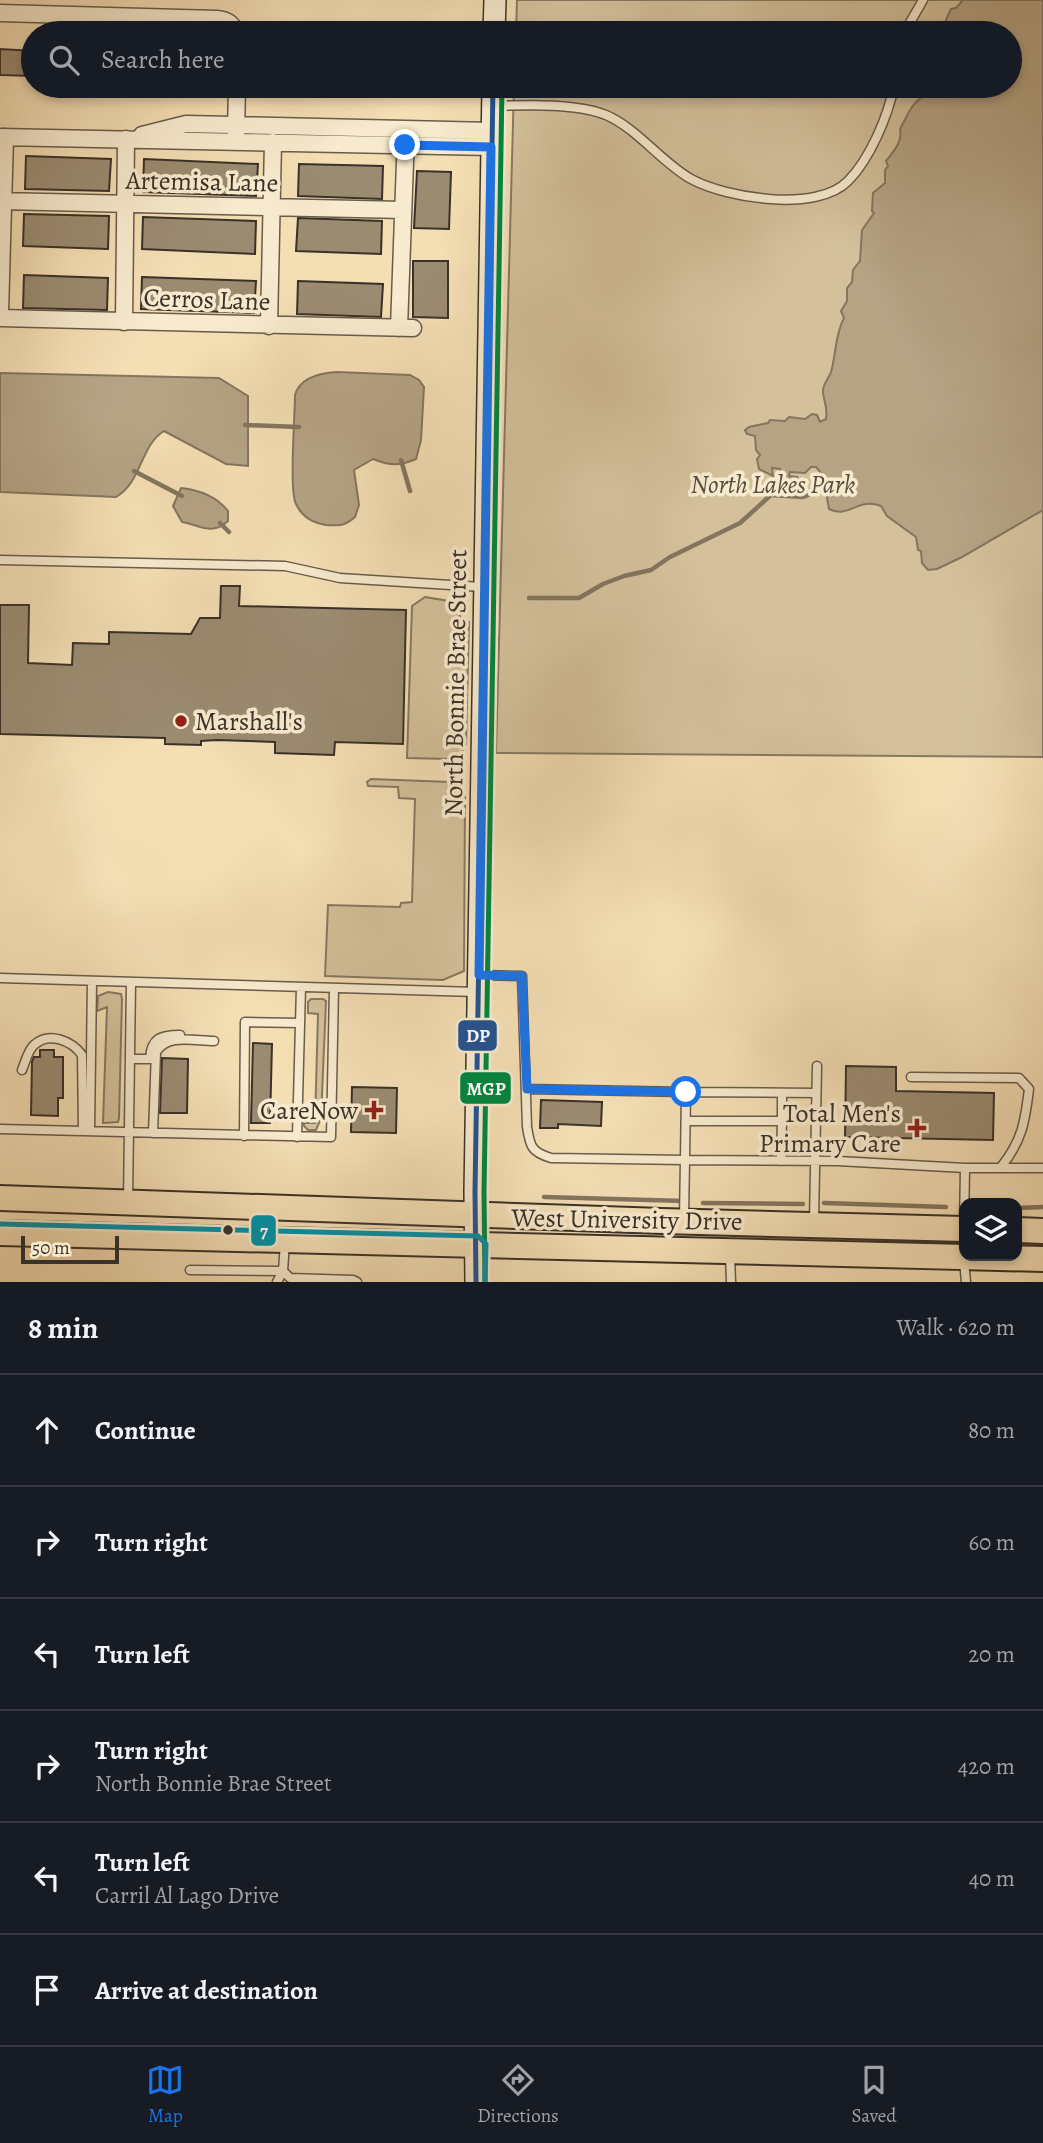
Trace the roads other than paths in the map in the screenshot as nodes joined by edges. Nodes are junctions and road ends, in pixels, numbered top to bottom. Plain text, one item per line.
1 (495, 0) edge
2 (923, 0) edge
3 (0, 13) edge
4 (227, 21) edge
5 (494, 21) edge
6 (911, 21) edge
7 (237, 98) edge
8 (492, 98) edge
9 (500, 98) edge
10 (890, 98) edge
11 (237, 133) junction
12 (406, 136) junction
13 (3, 137) edge
14 (126, 139) junction
15 (492, 139) junction
16 (272, 142) junction
17 (2, 201) edge
18 (124, 203) junction
19 (272, 207) junction
20 (403, 210) junction
21 (0, 312) edge
22 (0, 318) edge
23 (124, 322) junction
24 (269, 326) junction
25 (0, 560) edge
26 (485, 587) junction
27 (0, 978) edge
28 (92, 981) junction
29 (131, 982) junction
30 (479, 984) junction
31 (300, 987) junction
32 (334, 988) junction
33 (300, 1023) junction
34 (130, 1059) junction
35 (817, 1066) dead end
36 (22, 1070) dead end
37 (911, 1077) dead end
38 (527, 1089) junction
39 (686, 1092) junction
40 (782, 1093) junction
41 (816, 1093) junction
42 (686, 1121) junction
43 (782, 1122) junction
44 (0, 1129) edge
45 (86, 1131) junction
46 (129, 1132) junction
47 (153, 1133) junction
48 (244, 1136) junction
49 (297, 1137) junction
50 (685, 1160) junction
51 (781, 1161) junction
52 (814, 1162) junction
53 (1001, 1167) junction
54 (965, 1168) junction
55 (1043, 1168) edge
56 (0, 1198) edge
57 (964, 1198) edge
58 (80, 1201) junction
59 (128, 1203) junction
60 (0, 1214) edge
61 (475, 1215) junction
62 (684, 1222) junction
63 (814, 1224) junction
64 (959, 1228) edge
65 (1022, 1230) edge
66 (1043, 1231) edge
67 (0, 1233) edge
68 (285, 1239) junction
69 (477, 1245) junction
70 (730, 1251) junction
71 (959, 1256) edge
72 (1022, 1258) edge
73 (1043, 1259) edge
74 (964, 1261) edge
75 (190, 1270) dead end
76 (283, 1272) junction
77 (335, 1281) edge
78 (278, 1282) edge
79 (357, 1282) edge
80 (476, 1282) edge
81 (730, 1282) edge
82 (966, 1282) edge

1 - 5 main road
2 - 6 lane
3 - 4 street
7 - 11 street
8 - 15 main road, North Bonnie Brae Street
9 - 10 lane
11 - 12 street
11 - 14 street
11 - 16 street
12 - 15 street
12 - 16 street
12 - 20 street
13 - 14 street
13 - 17 street
14 - 18 street
15 - 26 main road, North Bonnie Brae Street
16 - 19 street
17 - 18 street, Artemisa Lane
17 - 21 street
18 - 19 street, Artemisa Lane
18 - 23 street
19 - 20 street, Artemisa Lane
19 - 24 street
20 - 24 street, Cerros Lane
22 - 23 street, Cerros Lane
23 - 24 street, Cerros Lane
25 - 26 lane
26 - 30 main road, North Bonnie Brae Street
27 - 28 lane
28 - 29 lane
28 - 45 lane
29 - 31 lane
29 - 34 lane
30 - 32 lane
30 - 38 lane
30 - 61 main road, North Bonnie Brae Street
31 - 32 lane
31 - 33 lane
32 - 49 lane
33 - 48 lane
33 - 49 lane
34 - 46 lane
34 - 47 lane
35 - 41 lane
36 - 45 lane
37 - 53 lane
38 - 39 lane
38 - 50 lane
39 - 40 lane
39 - 42 lane
40 - 41 lane
40 - 43 lane
41 - 52 lane
42 - 43 lane
42 - 50 lane
43 - 51 lane
44 - 45 lane
45 - 46 lane
46 - 47 lane
46 - 59 lane
47 - 48 lane
48 - 49 lane
50 - 51 lane
50 - 62 lane
51 - 52 lane
52 - 54 lane
52 - 63 lane
53 - 54 lane
53 - 55 lane
54 - 57 lane
56 - 58 main road, West University Drive
58 - 59 main road, West University Drive
58 - 60 main road
59 - 61 main road, West University Drive
61 - 62 main road, West University Drive
61 - 69 main road, North Bonnie Brae Street
62 - 63 main road, West University Drive
63 - 64 main road, West University Drive
65 - 66 main road
67 - 68 main road, West University Drive
68 - 69 main road, West University Drive
68 - 76 lane
69 - 70 main road, West University Drive
69 - 80 main road, North Bonnie Brae Street
70 - 71 main road, West University Drive
70 - 81 lane
72 - 73 main road, West University Drive
74 - 82 lane
75 - 76 lane
76 - 77 lane
76 - 78 lane
77 - 79 lane

